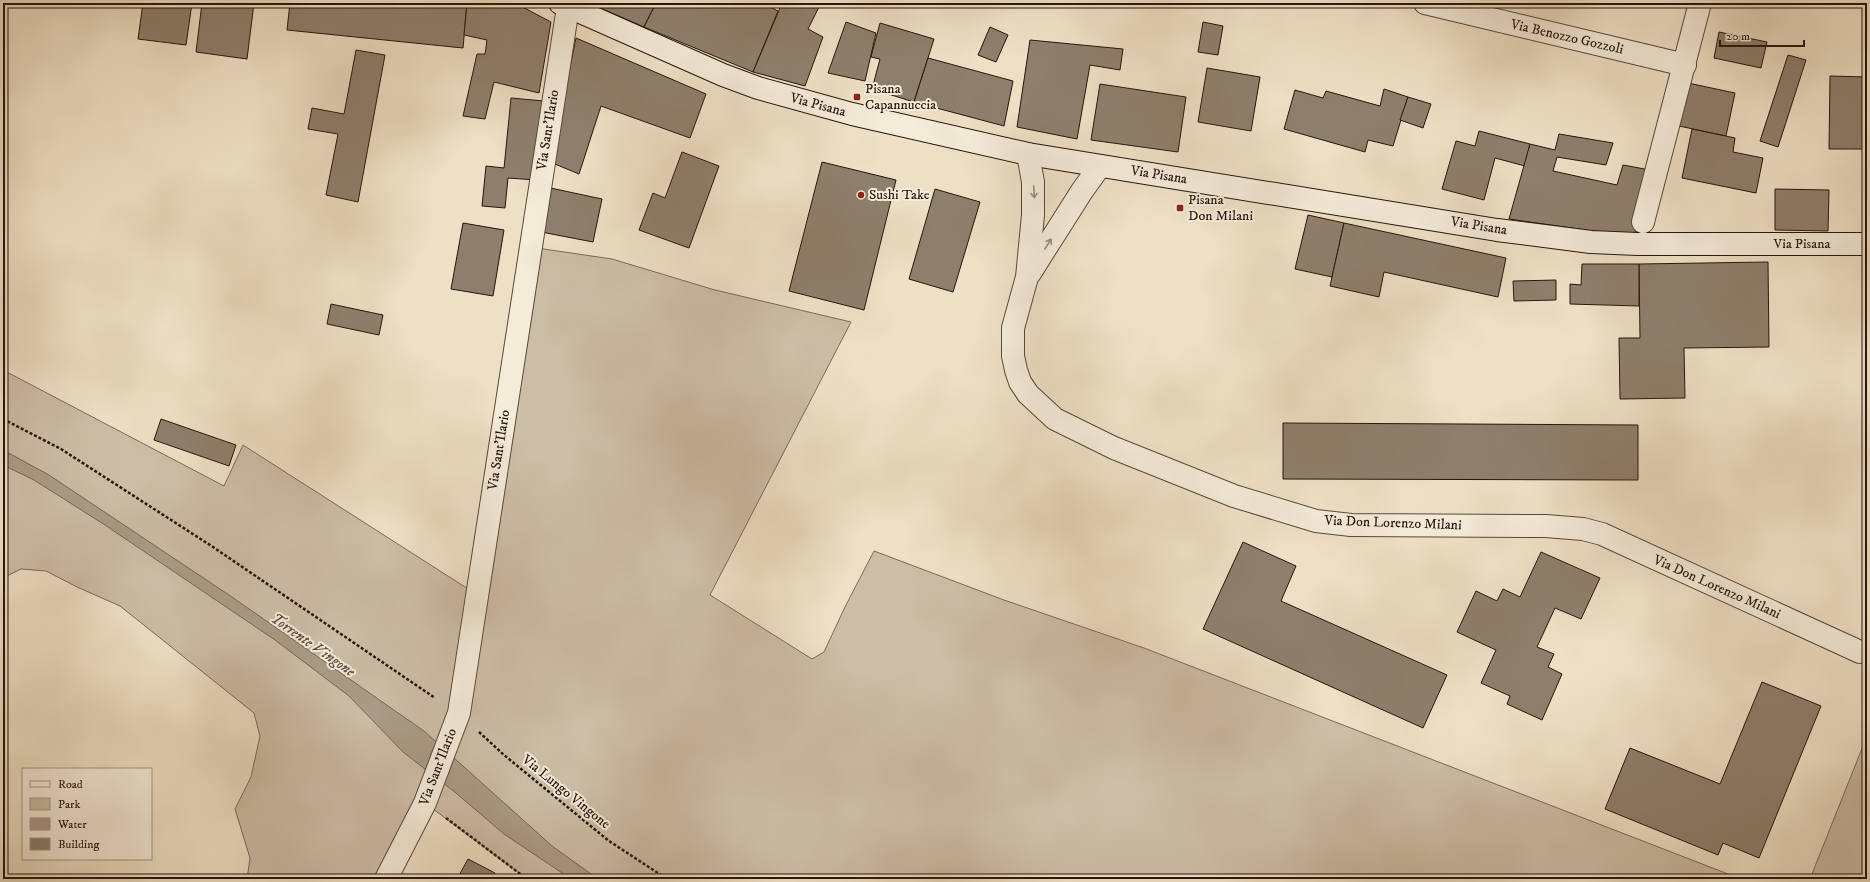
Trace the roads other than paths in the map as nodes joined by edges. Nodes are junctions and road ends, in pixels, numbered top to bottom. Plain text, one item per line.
1 (1425, 3) edge
2 (1700, 3) edge
3 (564, 5) edge
4 (1685, 65) junction
5 (1028, 154) junction
6 (1100, 166) junction
7 (1643, 222) dead end
8 (1867, 244) edge
9 (1027, 277) junction
10 (1860, 652) dead end
11 (386, 879) edge

1 - 4 street, Via Benozzo Gozzoli
2 - 4 street
3 - 5 street, Via Pisana
3 - 11 street, Via Sant'Ilario
4 - 7 street
5 - 6 street, Via Pisana
5 -> 9 street, Via Don Lorenzo Milani
6 - 8 street, Via Pisana
9 -> 6 street, Via Don Lorenzo Milani
9 - 10 street, Via Don Lorenzo Milani

